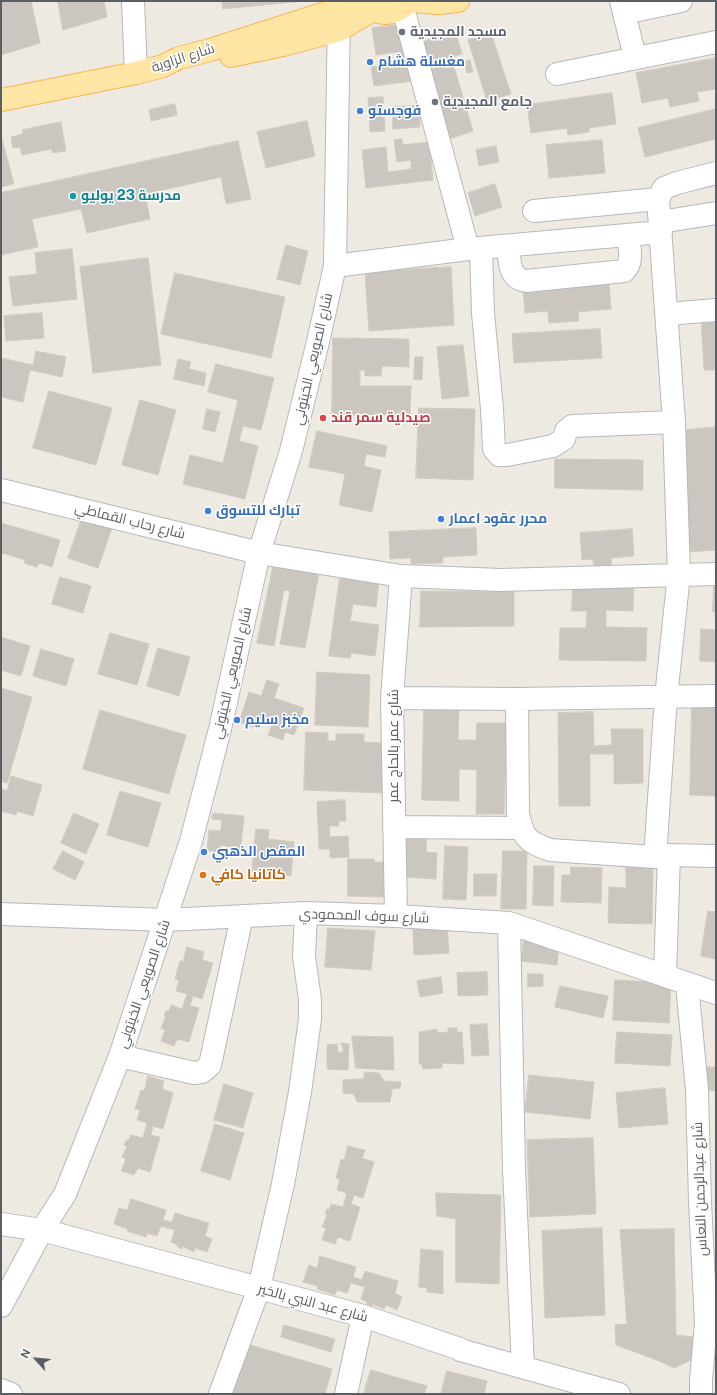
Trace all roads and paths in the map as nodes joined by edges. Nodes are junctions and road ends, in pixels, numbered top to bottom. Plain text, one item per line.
1 (133, 1) edge
2 (458, 1) edge
3 (681, 1) edge
4 (408, 3) edge
5 (365, 4) edge
6 (622, 7) edge
7 (339, 13) edge
8 (716, 42) edge
9 (636, 57) junction
10 (136, 73) junction
11 (557, 74) dead end
12 (1, 100) edge
13 (716, 173) edge
14 (658, 199) junction
15 (534, 211) dead end
16 (716, 213) edge
17 (661, 227) junction
18 (628, 235) junction
19 (508, 246) junction
20 (474, 249) junction
21 (335, 266) junction
22 (716, 310) edge
23 (667, 314) junction
24 (674, 422) junction
25 (1, 490) edge
26 (259, 553) junction
27 (679, 574) junction
28 (716, 574) edge
29 (401, 576) junction
30 (716, 696) edge
31 (666, 697) junction
32 (392, 698) junction
33 (517, 699) junction
34 (394, 827) junction
35 (521, 828) junction
36 (662, 856) junction
37 (716, 856) edge
38 (306, 913) junction
39 (1, 914) edge
40 (242, 916) junction
41 (396, 916) junction
42 (166, 920) junction
43 (508, 923) junction
44 (665, 976) junction
45 (687, 984) junction
46 (716, 993) edge
47 (120, 1056) junction
48 (1, 1224) edge
49 (42, 1230) junction
50 (259, 1288) junction
51 (1, 1306) edge
52 (364, 1316) junction
53 (524, 1367) junction
54 (1, 1390) edge
55 (12, 1394) edge
56 (220, 1394) edge
57 (346, 1394) edge
58 (619, 1394) edge
59 (701, 1394) edge

1 - 10 street
2 - 4 main road
3 - 6 street
4 - 5 main road
4 - 20 street
5 - 7 main road, شارع الزاوية
6 - 9 street
7 - 10 main road, شارع الزاوية
7 - 21 street, شارع الصويعي الخيتوني
8 - 9 street
9 - 11 street
10 - 12 main road, شارع الزاوية
13 - 14 street
14 - 15 street
14 - 17 street
16 - 17 street
17 - 18 street
17 - 23 street
18 - 19 street
18 - 19 street
19 - 20 street
20 - 21 street
20 - 24 street
21 - 26 street, شارع الصويعي الخيتوني
22 - 23 street
23 - 24 street
24 - 27 street
25 - 26 street, شارع رحاب القماطي
26 - 29 street, شارع رحاب القماطي
26 - 42 street, شارع الصويعي الخيتوني
27 - 28 street, شارع رحاب القماطي
27 - 29 street, شارع رحاب القماطي
27 - 31 street
29 - 32 street, شارع عمر بالحاج عمر
30 - 31 street
31 - 33 street
31 - 36 street
32 - 33 street
32 - 34 street, شارع عمر بالحاج عمر
33 - 35 street
34 - 35 street
34 - 41 street, شارع عمر بالحاج عمر
35 - 36 street
36 - 37 street
36 - 44 street
38 - 40 street, شارع سوف المحمودي
38 - 41 street, شارع سوف المحمودي
38 - 50 street
39 - 42 street, شارع سوف المحمودي
40 - 42 street, شارع سوف المحمودي
40 - 47 street
41 - 43 street, شارع سوف المحمودي
42 - 47 street, شارع الصويعي الخيتوني
43 - 44 street, شارع سوف المحمودي
43 - 53 street
44 - 45 street, شارع سوف المحمودي
45 - 46 street, شارع سوف المحمودي
45 - 59 street, شارع عبدالرحمن النعاس
47 - 49 street, شارع الصويعي الخيتوني
48 - 49 street, شارع عبد النبي بالخير
49 - 50 street, شارع عبد النبي بالخير
49 - 51 street, شارع الصويعي الخيتوني
50 - 52 street, شارع عبد النبي بالخير
50 - 56 street
52 - 53 street, شارع عبد النبي بالخير
52 - 57 street
53 - 58 street, شارع عبد النبي بالخير
54 - 55 street

